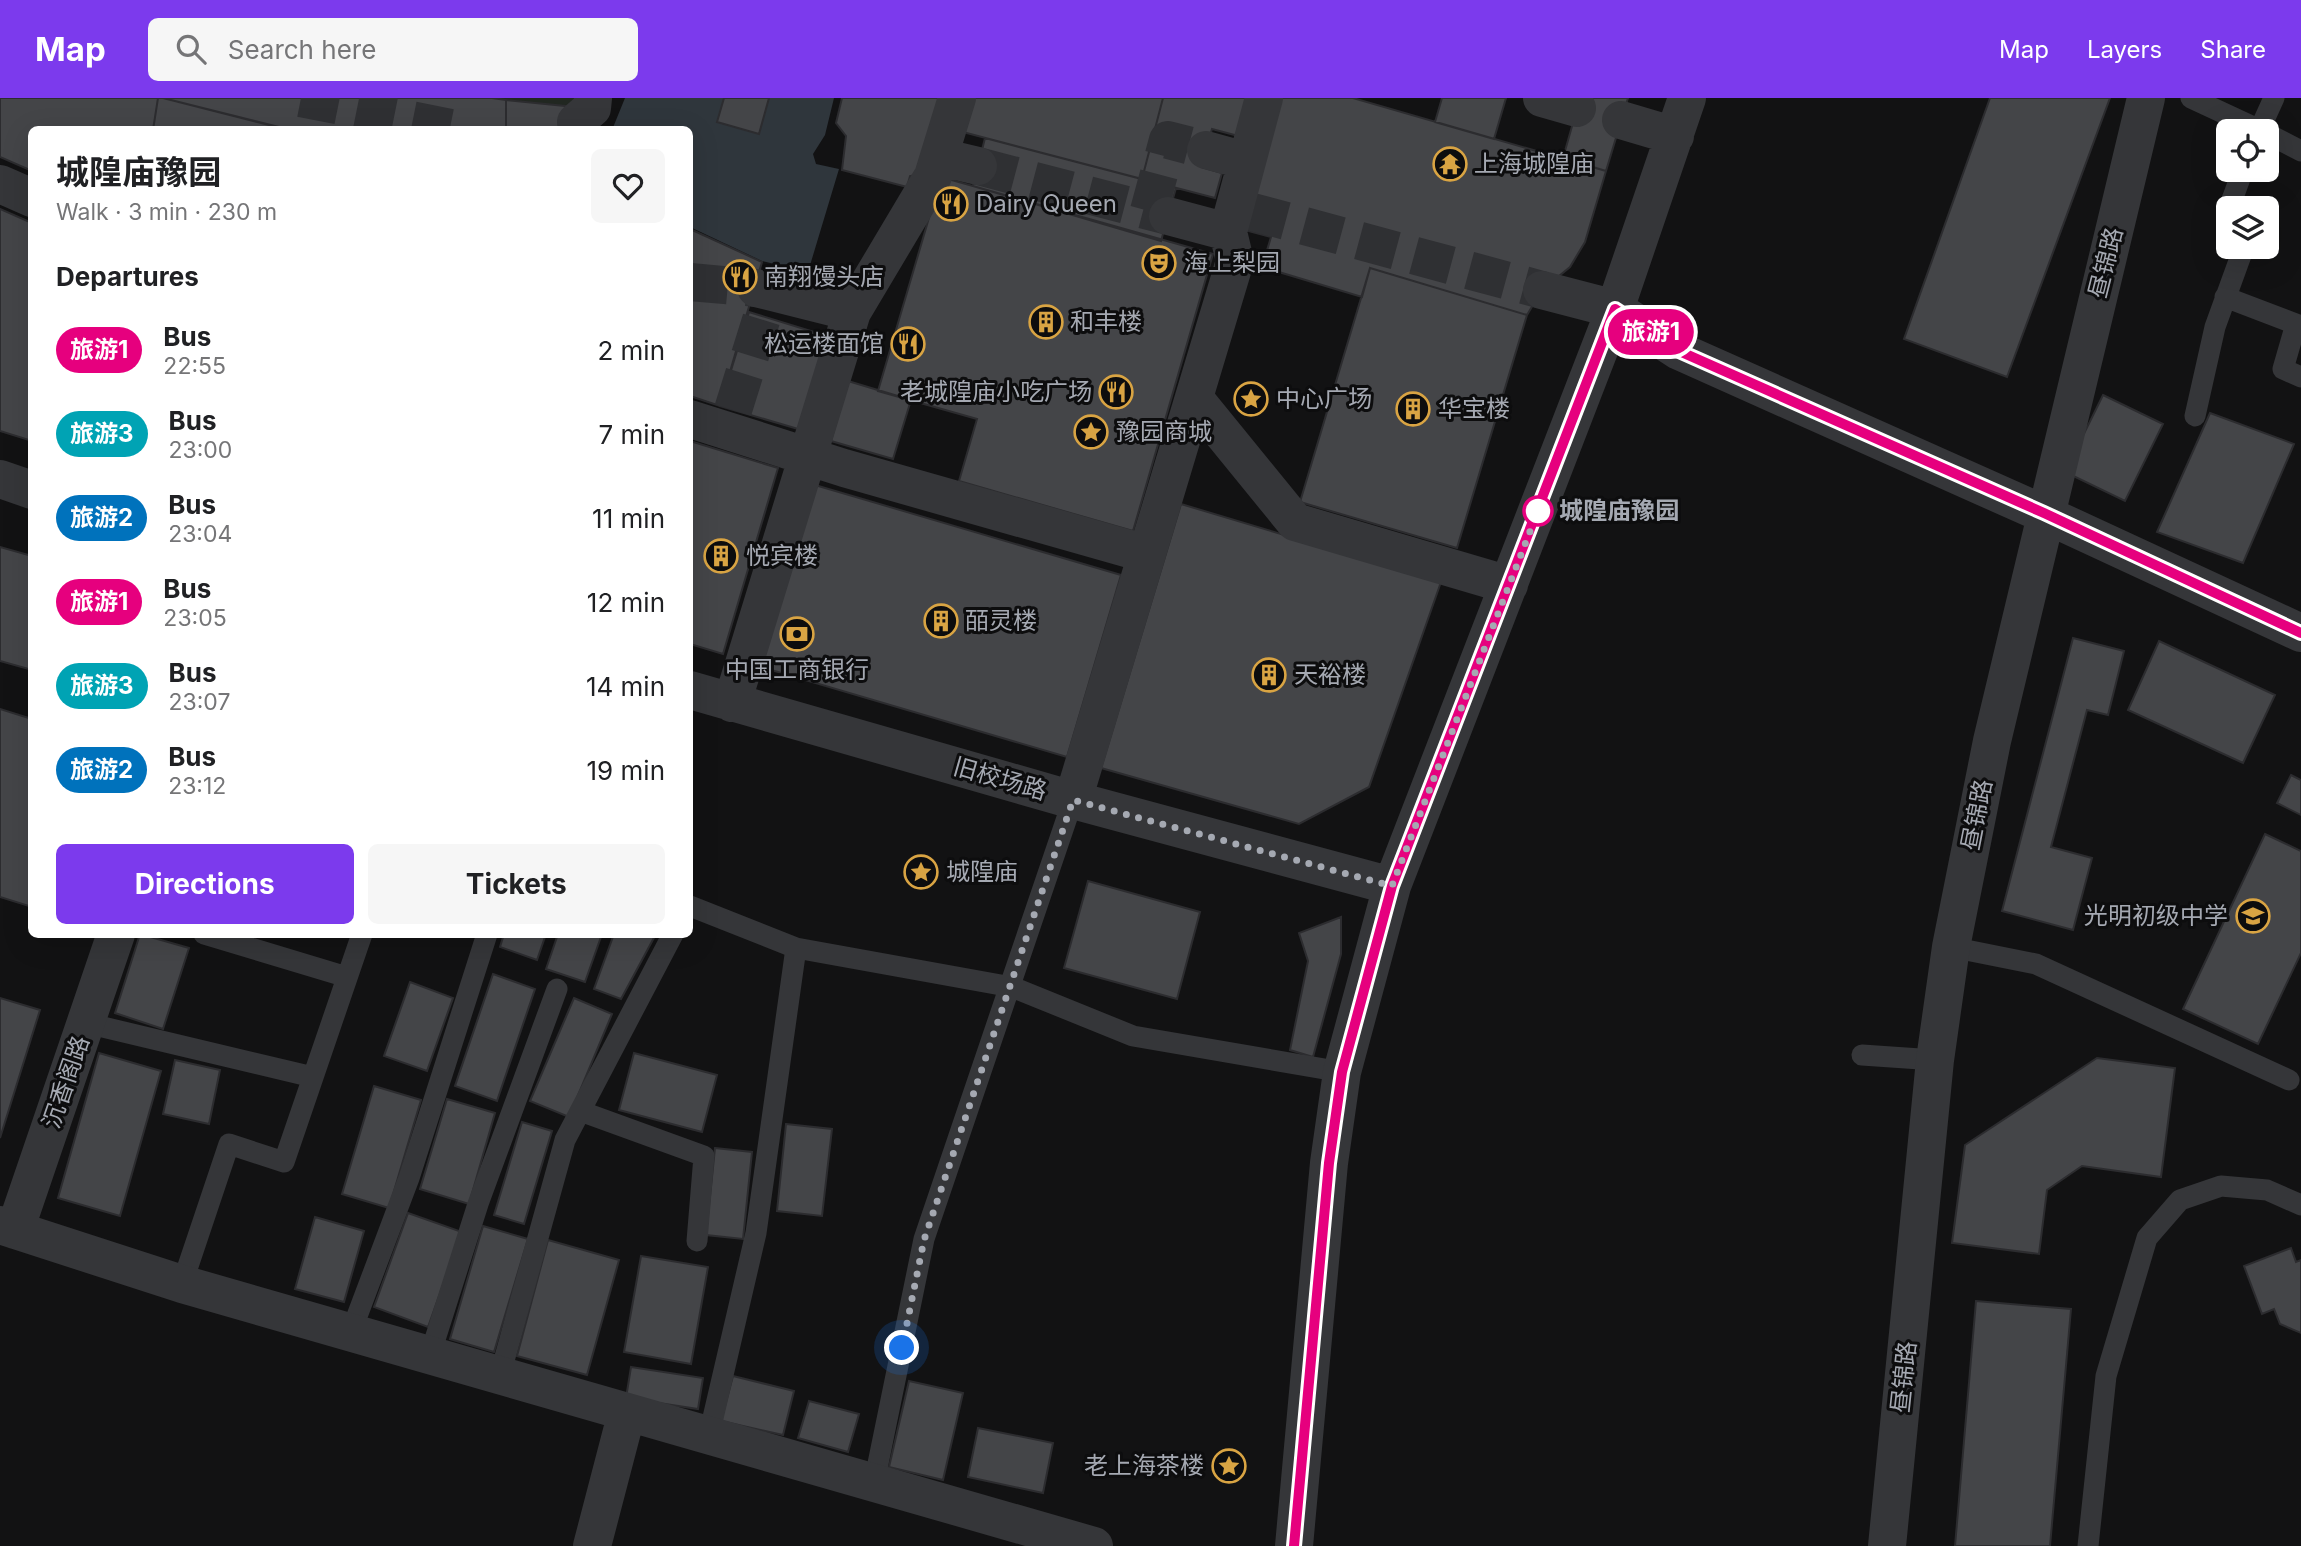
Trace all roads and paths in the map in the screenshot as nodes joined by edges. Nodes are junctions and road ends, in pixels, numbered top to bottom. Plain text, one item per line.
1 (957, 98) edge
2 (1264, 98) edge
3 (1687, 98) edge
4 (2146, 98) edge
5 (2192, 98) edge
6 (2274, 98) edge
7 (2235, 119) edge
8 (2267, 119) edge
9 (1621, 120) dead end
10 (1675, 136) junction
11 (2279, 140) edge
12 (1206, 150) tunnel mouth
13 (2301, 151) edge
14 (940, 157) junction
15 (1247, 161) junction
16 (978, 166) tunnel mouth
17 (0, 184) edge
18 (28, 196) edge
19 (1168, 216) tunnel mouth
20 (1237, 217) junction
21 (2240, 259) edge
22 (766, 290) tunnel mouth
23 (1542, 290) tunnel mouth
24 (2225, 298) junction
25 (1615, 309) junction
26 (852, 312) junction
27 (2301, 377) edge
28 (1195, 398) junction
29 (2195, 416) dead end
30 (693, 419) edge
31 (806, 456) junction
32 (0, 479) edge
33 (28, 489) edge
34 (2044, 513) junction
35 (1147, 554) junction
36 (1509, 585) junction
37 (2301, 633) edge
38 (693, 691) edge
39 (732, 703) junction
40 (1073, 800) junction
41 (1392, 886) junction
42 (693, 907) edge
43 (115, 938) edge
44 (217, 938) edge
45 (361, 938) edge
46 (487, 938) edge
47 (671, 938) edge
48 (1951, 947) junction
49 (796, 948) junction
50 (347, 977) junction
51 (1012, 987) junction
52 (557, 989) dead end
53 (86, 1023) junction
54 (1862, 1055) dead end
55 (1935, 1060) junction
56 (1342, 1072) junction
57 (313, 1077) junction
58 (2289, 1080) dead end
59 (580, 1111) junction
60 (2301, 1205) edge
61 (8, 1228) edge
62 (698, 1241) dead end
63 (182, 1284) junction
64 (351, 1332) junction
65 (430, 1355) junction
66 (500, 1375) junction
67 (627, 1412) junction
68 (709, 1436) junction
69 (874, 1483) junction
70 (592, 1546) edge
71 (1094, 1546) edge
72 (1294, 1546) edge
73 (1887, 1546) edge
74 (2088, 1546) edge

1 - 14 street
2 - 15 street
3 - 10 street
4 - 34 street, 昼锦路
5 - 7 lane
6 - 8 lane
9 - 10 street
10 - 25 street
11 - 13 lane
12 - 15 street
14 - 16 street
14 - 26 street
15 - 20 street
17 - 18 street
19 - 20 street
20 - 28 street
21 - 24 lane
22 - 26 street
23 - 25 street
24 - 27 lane
24 - 29 lane
25 - 34 street
25 - 36 street
26 - 31 street
28 - 35 street
28 - 36 street
30 - 31 street
31 - 35 street
31 - 39 street
32 - 33 street
34 - 37 street
34 - 48 street, 昼锦路
35 - 40 street
36 - 41 street
38 - 39 street, 旧校场路
39 - 40 street, 旧校场路
40 - 41 street, 旧校场路
40 - 51 lane
41 - 56 street
42 - 49 lane
43 - 53 street, 沉香阁路
44 - 50 lane
45 - 50 lane
46 - 64 lane
47 - 59 lane
48 - 55 street, 昼锦路
48 - 58 lane
49 - 51 lane
49 - 68 lane
50 - 57 lane
51 - 56 lane
51 - 69 lane
52 - 65 lane
53 - 57 lane
53 - 61 street, 沉香阁路
54 - 55 lane
55 - 73 street, 昼锦路
56 - 72 street
57 - 63 lane
59 - 62 lane
59 - 66 lane
60 - 74 lane
61 - 63 street
63 - 64 street
64 - 65 street
65 - 66 street
66 - 67 street
67 - 68 street
67 - 70 street
68 - 69 street
69 - 71 street

